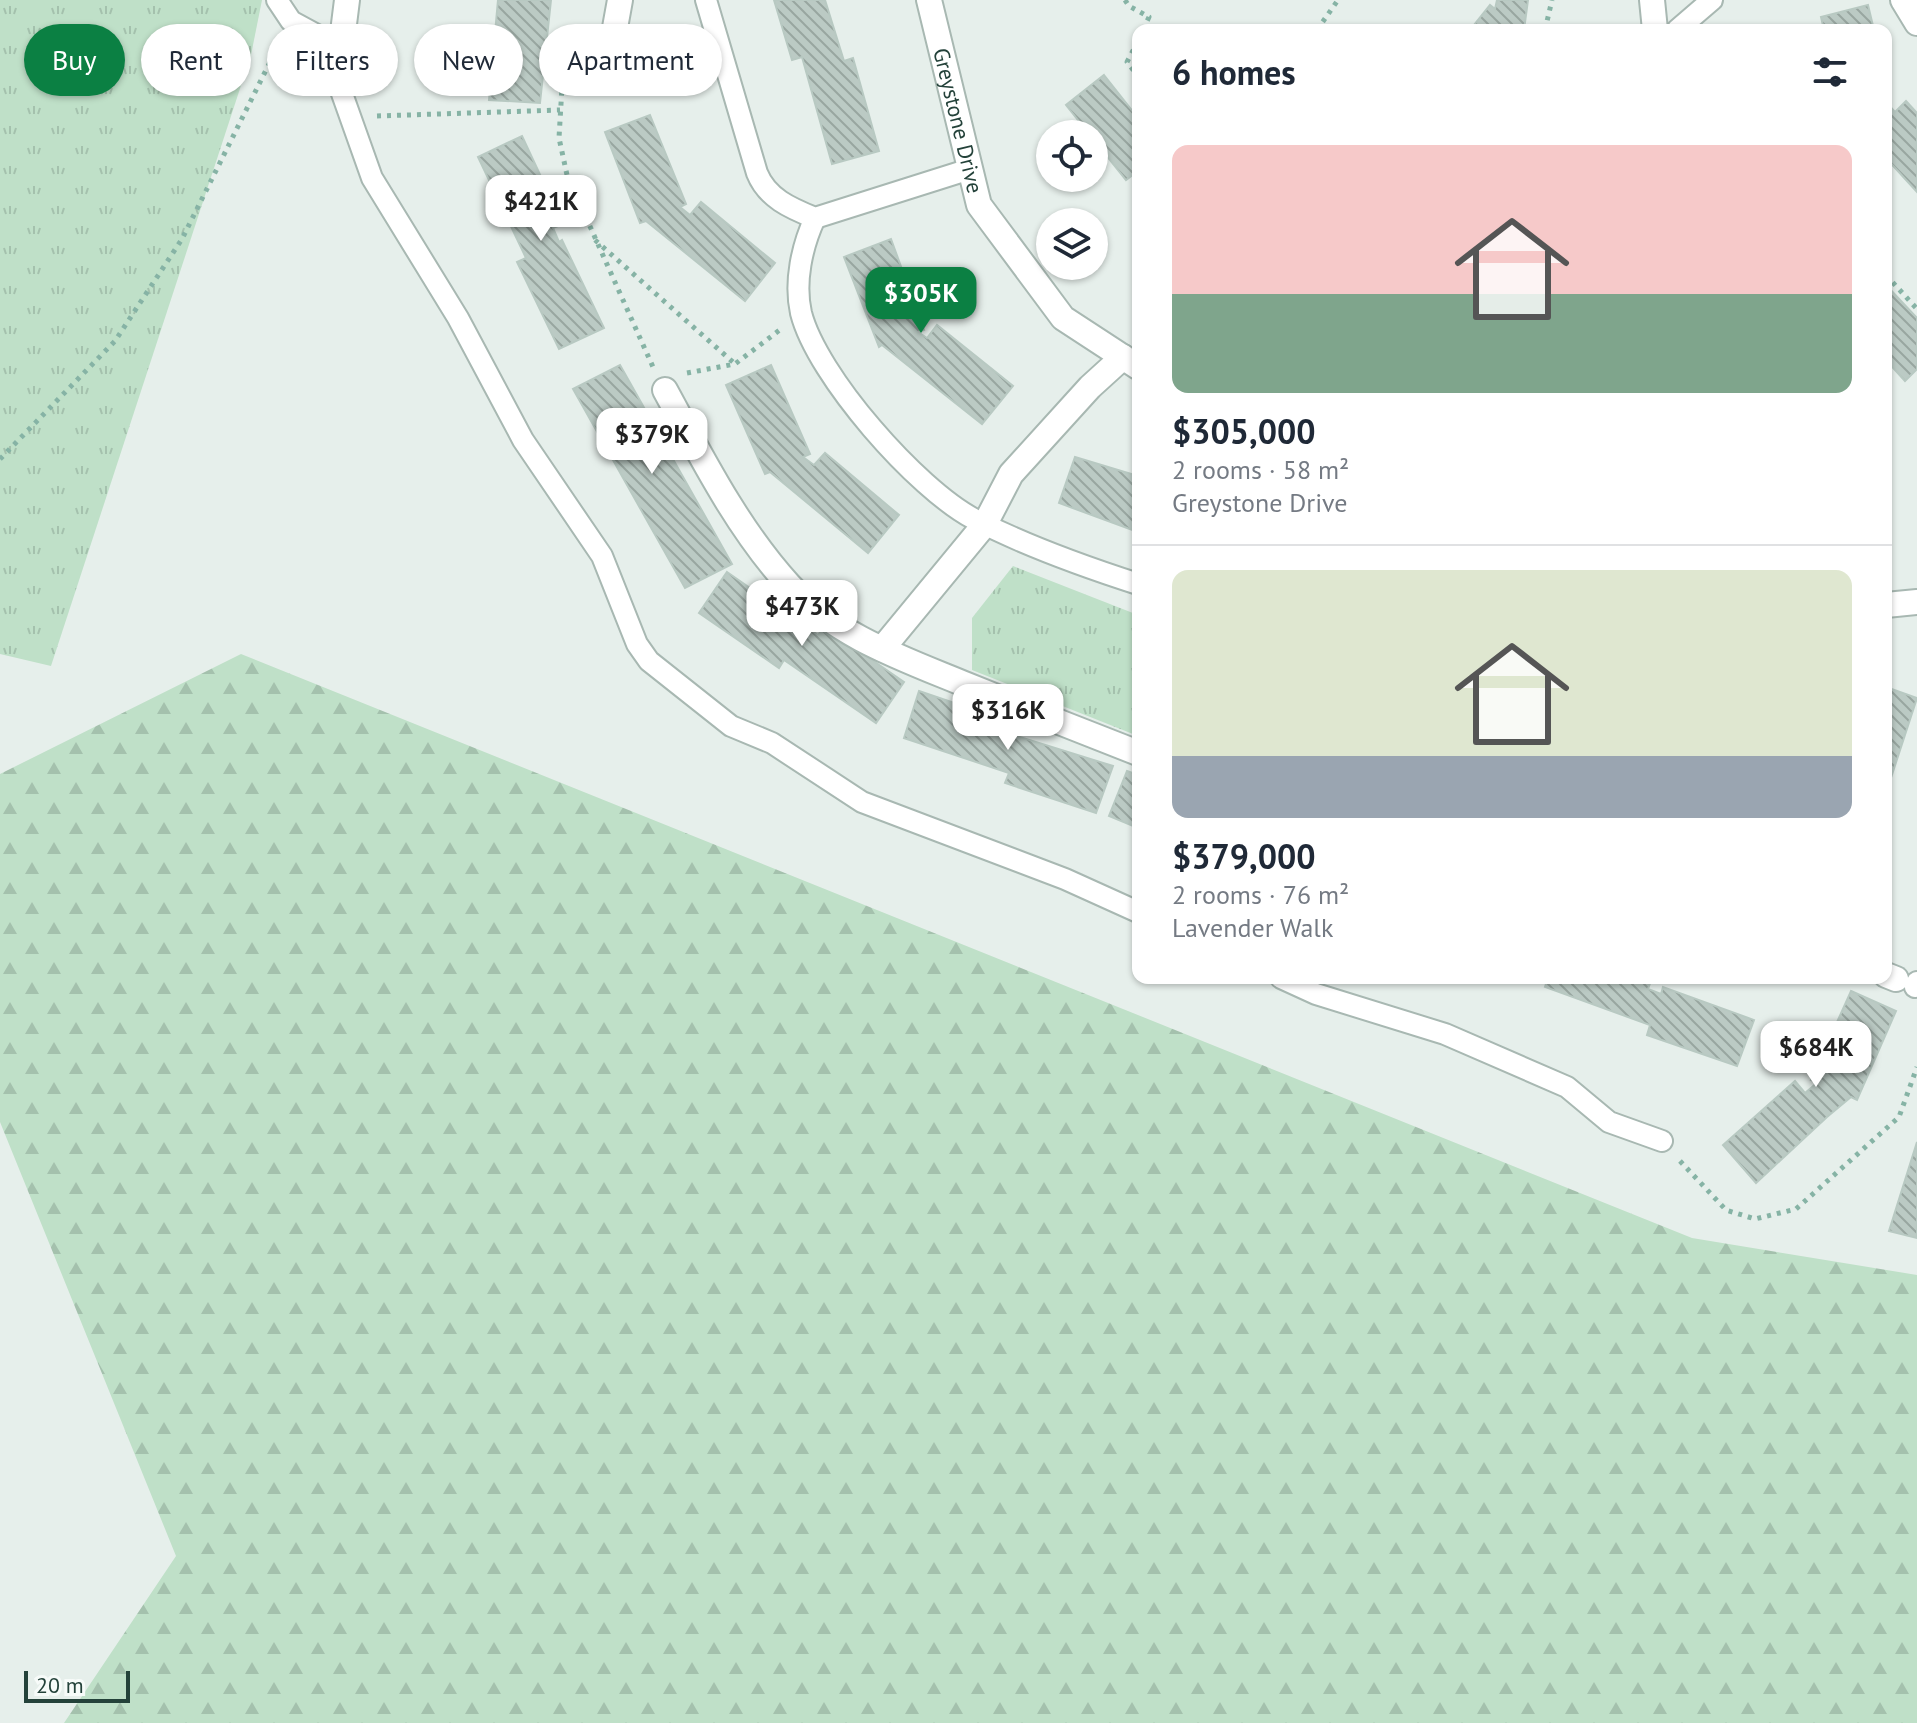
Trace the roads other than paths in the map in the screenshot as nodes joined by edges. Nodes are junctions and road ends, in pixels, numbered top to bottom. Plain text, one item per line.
1 (277, 0) edge
2 (347, 0) edge
3 (620, 0) edge
4 (706, 0) edge
5 (929, 0) edge
6 (1652, 0) edge
7 (1712, 0) edge
8 (1903, 0) edge
9 (1917, 23) edge
10 (297, 24) edge
11 (344, 24) edge
12 (616, 24) edge
13 (1654, 24) edge
14 (1684, 24) edge
15 (343, 96) edge
16 (970, 169) junction
17 (815, 218) junction
18 (1131, 362) edge
19 (665, 390) road end
20 (985, 524) junction
21 (1132, 582) edge
22 (1917, 602) edge
23 (1892, 604) edge
24 (882, 649) junction
25 (1132, 751) edge
26 (1132, 909) edge
27 (1294, 984) edge
28 (1662, 1141) road end

1 - 10 lane
2 - 11 street
3 - 12 street
4 - 17 lane
5 - 16 street, Greystone Drive
6 - 13 street
7 - 14 lane
8 - 9 street
15 - 26 lane
16 - 17 lane
16 - 18 street, Greystone Drive
17 - 20 lane
18 - 20 street
19 - 24 street
20 - 21 lane
20 - 24 street
22 - 23 street
24 - 25 street
27 - 28 lane

